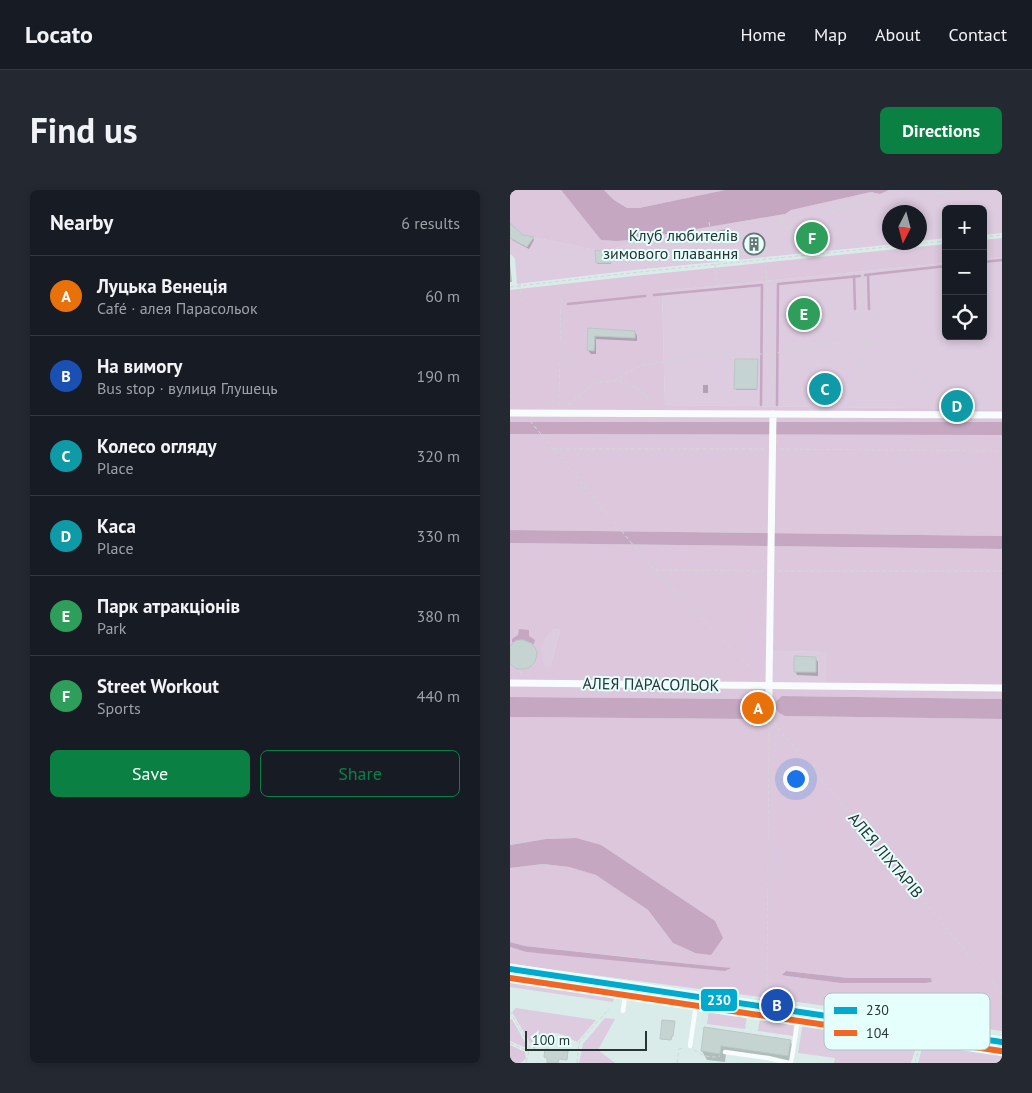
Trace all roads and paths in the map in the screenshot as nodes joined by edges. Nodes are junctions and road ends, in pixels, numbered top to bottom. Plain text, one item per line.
1 (967, 190) edge
2 (993, 190) edge
3 (876, 194) dead end
4 (1002, 196) edge
5 (877, 199) junction
6 (778, 216) dead end
7 (781, 221) junction
8 (709, 222) dead end
9 (763, 230) junction
10 (711, 234) junction
11 (1002, 235) edge
12 (987, 237) edge
13 (729, 239) junction
14 (942, 241) edge
15 (696, 244) junction
16 (510, 248) edge
17 (714, 256) junction
18 (805, 256) junction
19 (766, 259) junction
20 (715, 265) junction
21 (624, 266) dead end
22 (862, 267) dead end
23 (717, 281) dead end
24 (520, 286) junction
25 (510, 287) edge
26 (561, 298) dead end
27 (521, 302) dead end
28 (864, 343) junction
29 (772, 354) junction
30 (614, 381) junction
31 (510, 395) edge
32 (510, 413) edge
33 (524, 413) junction
34 (559, 413) junction
35 (662, 413) junction
36 (773, 414) junction
37 (860, 414) junction
38 (934, 414) junction
39 (1002, 415) edge
40 (772, 448) junction
41 (553, 449) junction
42 (1002, 451) edge
43 (654, 570) junction
44 (770, 571) junction
45 (1002, 571) edge
46 (510, 683) edge
47 (769, 685) junction
48 (1002, 688) edge
49 (769, 717) junction
50 (510, 970) edge
51 (626, 986) junction
52 (1002, 994) edge
53 (698, 997) junction
54 (766, 1008) junction
55 (609, 1010) dead end
56 (510, 1011) edge
57 (623, 1012) dead end
58 (799, 1012) junction
59 (824, 1016) edge
60 (510, 1043) edge
61 (690, 1046) junction
62 (918, 1050) edge
63 (529, 1051) junction
64 (725, 1052) joint
65 (768, 1060) edge
66 (526, 1063) edge
67 (577, 1063) edge
68 (677, 1063) edge
69 (790, 1063) edge
70 (914, 1063) edge

1 - 5 path
2 - 4 path
3 - 5 path
5 - 7 path
6 - 7 path
7 - 9 path
7 - 18 path
8 - 10 path
9 - 13 path
9 - 19 path
10 - 13 path
10 - 15 path
11 - 12 path
13 - 15 path
13 - 17 path
14 - 18 path
15 - 17 path
15 - 21 path
16 - 24 path
17 - 20 path
18 - 19 path
19 - 20 path
19 - 29 path
20 - 23 path
20 - 24 path
22 - 28 path
24 - 25 path
24 - 27 path
26 - 34 path
28 - 29 path
28 - 37 path
28 - 38 path
29 - 30 path
29 - 36 path
30 - 34 path
30 - 35 path
31 - 33 path
32 - 33 street
33 - 34 street
33 - 41 path
34 - 35 street
35 - 36 street
36 - 37 street
36 - 40 street
37 - 38 street
38 - 39 street
40 - 41 path
40 - 42 path
40 - 44 street
41 - 43 path
43 - 44 path
43 - 47 path
44 - 45 path
44 - 47 street
46 - 47 street, АЛЕЯ ПАРАСОЛЬОК
47 - 48 street, АЛЕЯ ПАРАСОЛЬОК
47 - 49 street
49 - 52 path, АЛЕЯ ЛІХТАРІВ
49 - 54 path
50 - 51 street
51 - 53 street
51 - 57 lane
53 - 54 street
53 - 61 lane
54 - 58 street
55 - 67 path
56 - 63 path
58 - 59 street
58 - 69 lane
60 - 63 path
61 - 64 path
61 - 68 path
62 - 70 path
63 - 66 path
64 - 65 lane
65 - 69 lane

